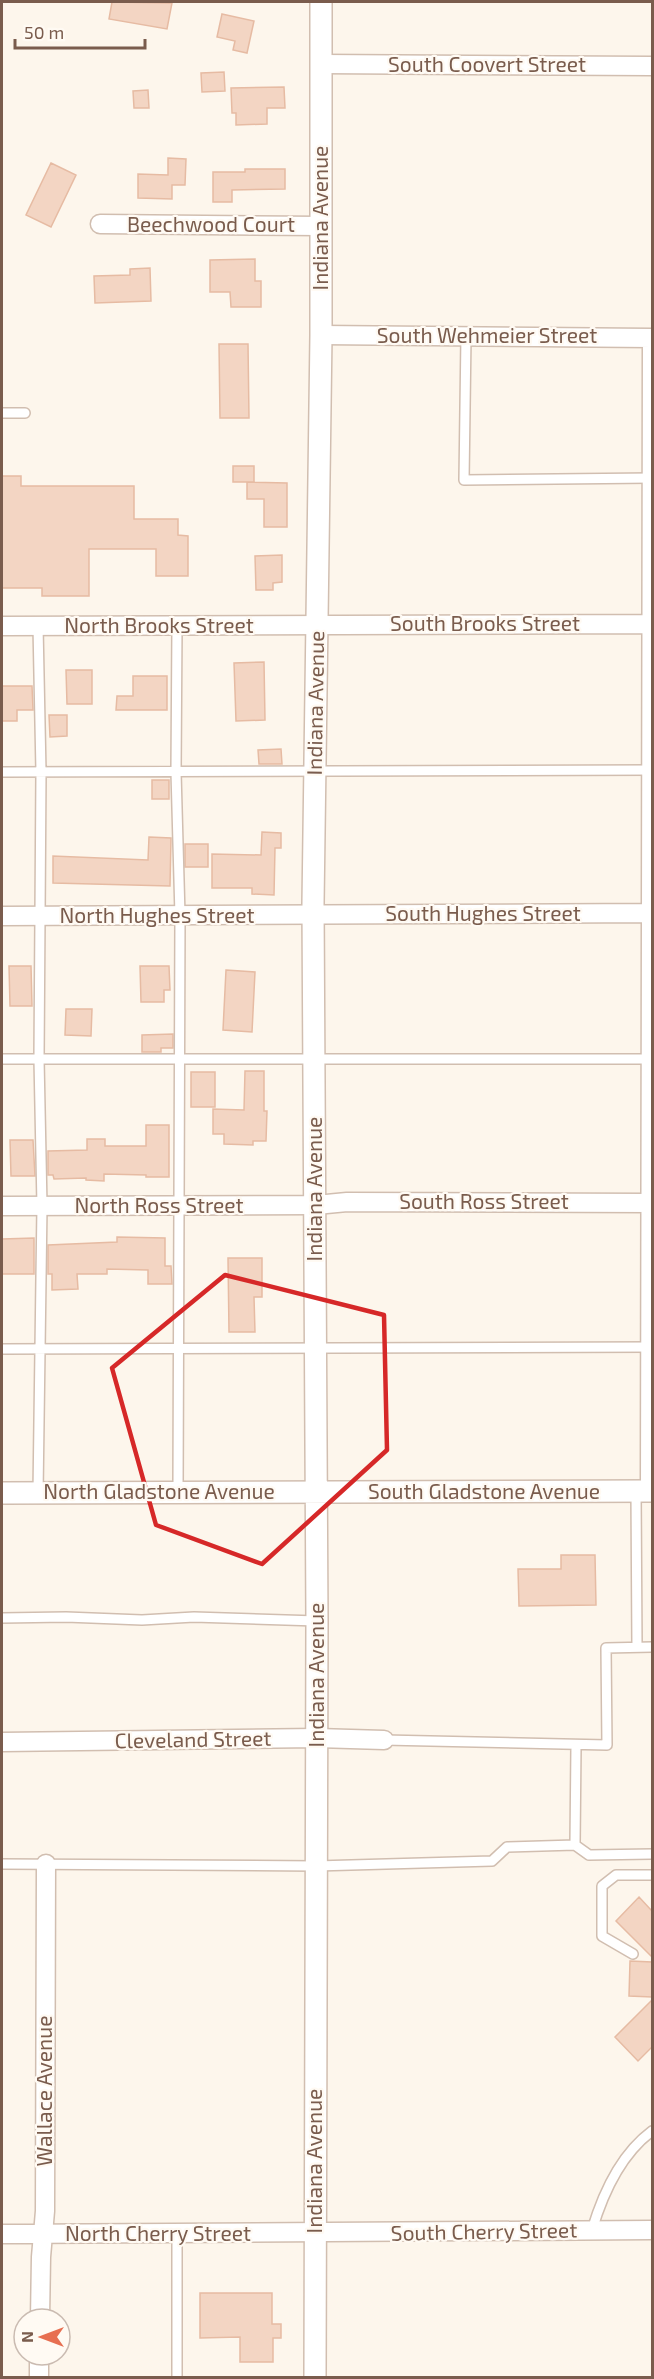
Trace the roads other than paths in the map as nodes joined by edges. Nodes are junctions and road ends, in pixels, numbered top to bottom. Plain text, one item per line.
1 (321, 2) edge
2 (321, 64) junction
3 (652, 66) edge
4 (100, 224) dead end
5 (322, 226) junction
6 (321, 335) junction
7 (466, 336) junction
8 (652, 338) edge
9 (2, 413) edge
10 (25, 413) dead end
11 (652, 478) edge
12 (652, 624) edge
13 (317, 625) junction
14 (2, 626) edge
15 (38, 626) junction
16 (177, 626) junction
17 (315, 770) junction
18 (652, 770) edge
19 (2, 772) edge
20 (41, 772) junction
21 (176, 772) junction
22 (652, 914) edge
23 (313, 915) junction
24 (2, 916) edge
25 (41, 916) junction
26 (180, 916) junction
27 (2, 1059) edge
28 (39, 1059) junction
29 (652, 1059) edge
30 (178, 1060) junction
31 (315, 1060) junction
32 (651, 1203) edge
33 (316, 1205) junction
34 (2, 1206) edge
35 (42, 1206) junction
36 (180, 1206) junction
37 (316, 1346) junction
38 (651, 1347) edge
39 (40, 1348) junction
40 (179, 1348) junction
41 (2, 1349) edge
42 (646, 1491) edge
43 (178, 1492) junction
44 (316, 1492) junction
45 (2, 1493) edge
46 (38, 1493) junction
47 (2, 1617) edge
48 (317, 1621) junction
49 (637, 1647) junction
50 (652, 1647) edge
51 (317, 1738) junction
52 (384, 1740) joint
53 (2, 1742) edge
54 (576, 1746) junction
55 (575, 1845) junction
56 (652, 1854) edge
57 (2, 1864) edge
58 (46, 1864) junction
59 (316, 1866) junction
60 (652, 1875) edge
61 (633, 1954) dead end
62 (652, 2131) edge
63 (592, 2230) junction
64 (652, 2230) edge
65 (315, 2233) junction
66 (2, 2234) edge
67 (43, 2234) junction
68 (177, 2234) junction
69 (40, 2307) edge
70 (177, 2378) edge
71 (315, 2378) edge

1 - 2 street, Indiana Avenue
2 - 3 street, South Coovert Street
2 - 5 street, Indiana Avenue
4 - 5 street, Beechwood Court
5 - 6 street, Indiana Avenue
6 - 7 street, South Wehmeier Street
6 - 13 street, Indiana Avenue
7 - 8 street, South Wehmeier Street
7 - 11 lane
8 - 11 street
9 - 10 lane
11 - 12 street
12 - 13 street, South Brooks Street
12 - 18 street
13 - 16 street, North Brooks Street
13 - 17 street, Indiana Avenue
14 - 15 street, North Brooks Street
15 - 16 street, North Brooks Street
15 - 20 lane
16 - 21 lane
17 - 18 lane
17 - 21 lane
17 - 23 street, Indiana Avenue
18 - 22 street
19 - 20 lane
20 - 21 lane
20 - 25 lane
21 - 26 lane
22 - 23 street, South Hughes Street
22 - 29 street
23 - 26 street, North Hughes Street
23 - 31 street, Indiana Avenue
24 - 25 street, North Hughes Street
25 - 26 street, North Hughes Street
25 - 28 lane
26 - 30 lane
27 - 28 lane
28 - 30 lane
28 - 35 lane
29 - 31 lane
29 - 32 street
30 - 31 lane
30 - 36 lane
31 - 33 street, Indiana Avenue
32 - 33 street, South Ross Street
32 - 38 street
33 - 36 street, North Ross Street
33 - 37 street, Indiana Avenue
34 - 35 street, North Ross Street
35 - 36 street, North Ross Street
35 - 39 lane
36 - 40 lane
37 - 38 lane
37 - 40 lane
37 - 44 street, Indiana Avenue
38 - 42 street
39 - 40 lane
39 - 41 lane
39 - 46 lane
40 - 43 lane
42 - 44 street, South Gladstone Avenue
42 - 49 lane
43 - 44 street, North Gladstone Avenue
43 - 46 street, North Gladstone Avenue
44 - 48 street, Indiana Avenue
45 - 46 street, North Gladstone Avenue
47 - 48 lane
48 - 51 street, Indiana Avenue
49 - 50 lane
49 - 54 lane
51 - 52 street, Cleveland Street
51 - 53 street, Cleveland Street
51 - 59 street, Indiana Avenue
52 - 54 lane
54 - 55 lane
55 - 56 lane
55 - 59 lane
57 - 58 lane
58 - 59 lane
58 - 67 street, Wallace Avenue
59 - 65 street, Indiana Avenue
60 - 61 lane
62 - 63 lane
63 - 64 street, South Cherry Street
63 - 65 street, South Cherry Street
65 - 68 street, North Cherry Street
65 - 71 street, Indiana Avenue
66 - 67 street, North Cherry Street
67 - 68 street, North Cherry Street
67 - 69 street, Wallace Avenue
68 - 70 lane

